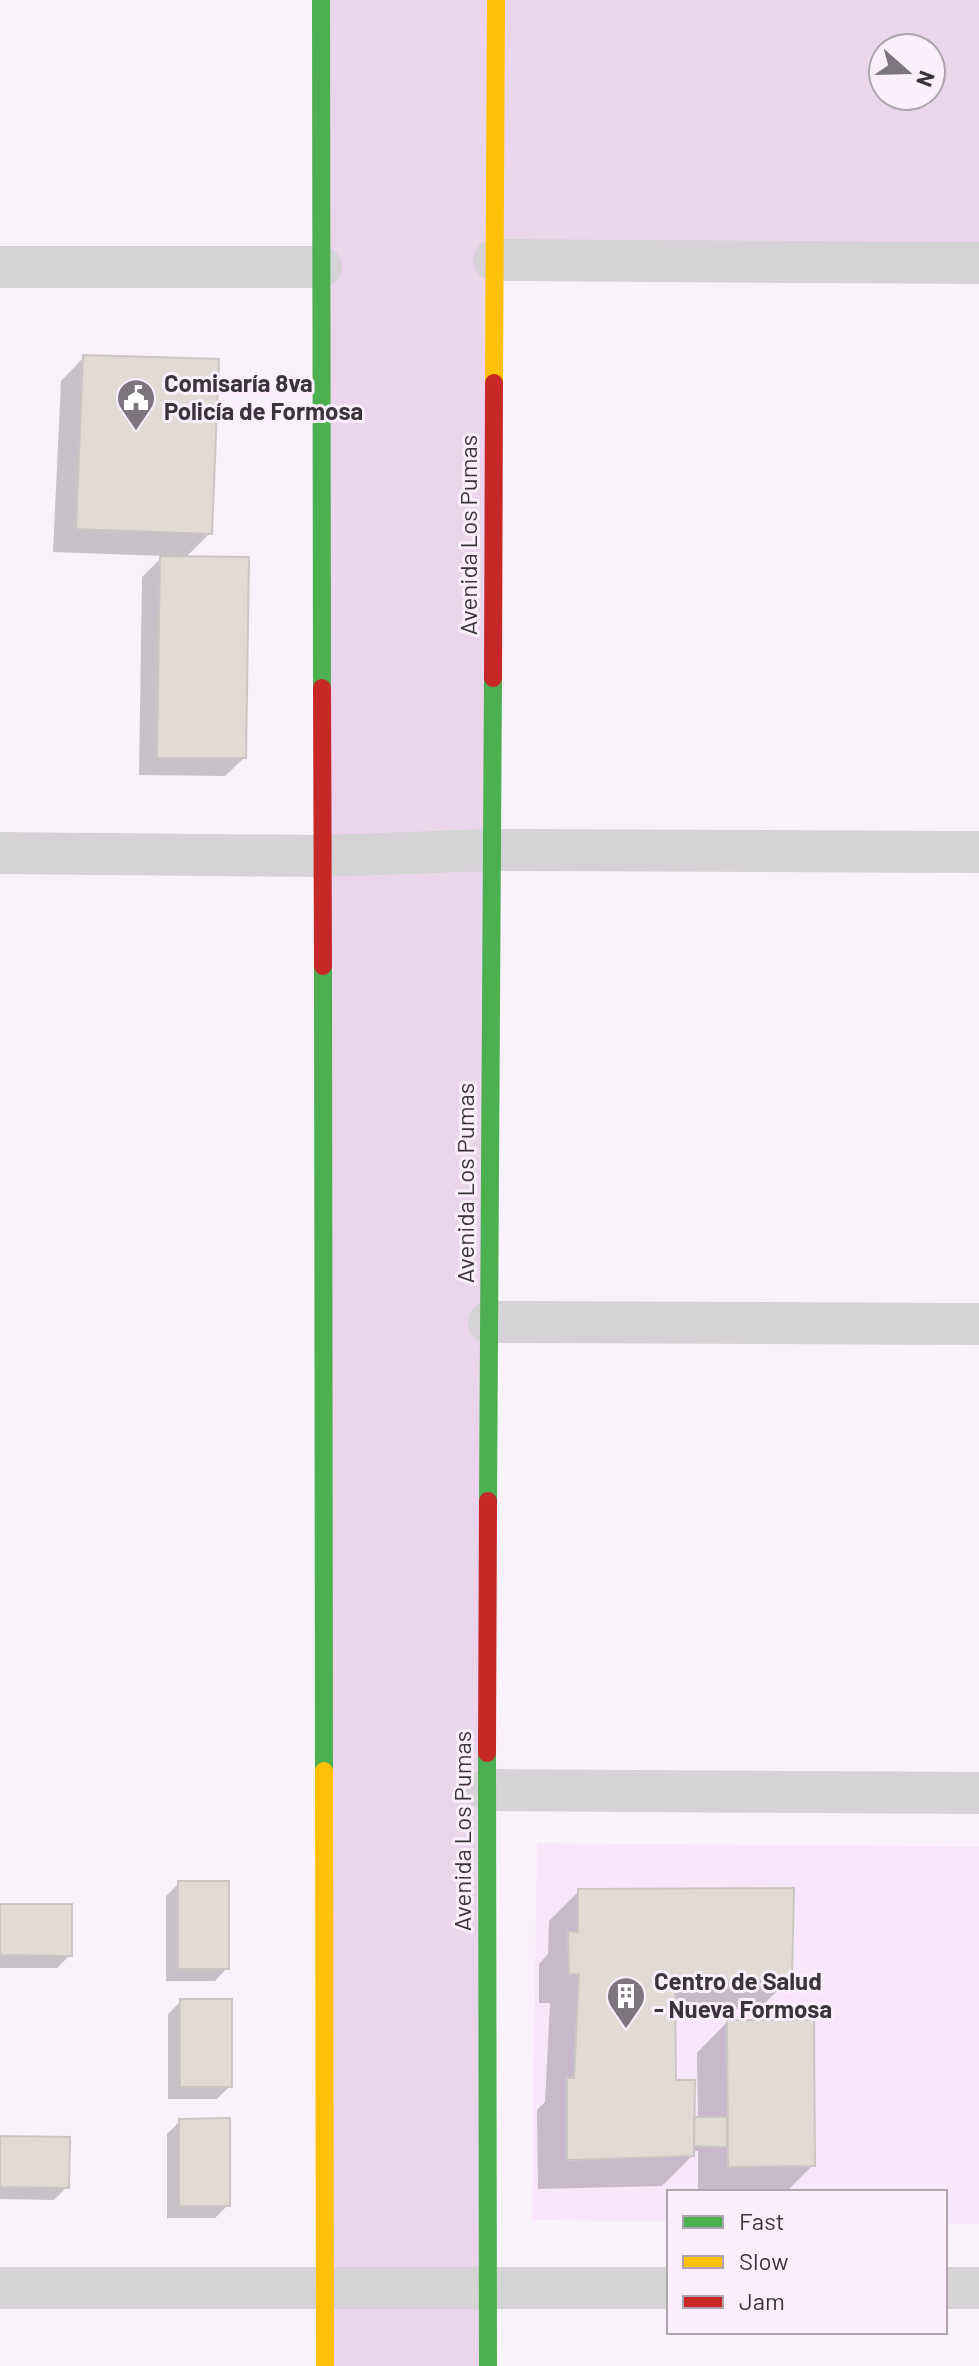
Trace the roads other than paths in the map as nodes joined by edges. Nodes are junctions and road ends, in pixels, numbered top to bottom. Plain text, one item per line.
1 (321, 0) edge
2 (496, 0) edge
3 (494, 260) junction
4 (979, 263) edge
5 (0, 267) edge
6 (321, 267) junction
7 (492, 850) junction
8 (979, 852) edge
9 (0, 853) edge
10 (321, 856) junction
11 (489, 1322) junction
12 (979, 1324) edge
13 (487, 1790) junction
14 (979, 1793) edge
15 (0, 2288) edge
16 (325, 2288) junction
17 (488, 2288) junction
18 (667, 2288) edge
19 (947, 2288) edge
20 (979, 2288) edge
21 (325, 2366) edge
22 (488, 2366) edge

1 - 6 main road
2 - 3 main road, Avenida Los Pumas
3 - 4 street
3 - 7 main road, Avenida Los Pumas
5 - 6 street
6 - 10 main road
7 - 8 street
7 - 10 street
7 - 11 main road, Avenida Los Pumas
9 - 10 street
10 - 16 main road
11 - 12 street
11 - 13 main road, Avenida Los Pumas
13 - 14 street
13 - 17 main road, Avenida Los Pumas
15 - 16 street
16 - 17 street
16 - 21 main road
17 - 18 street
17 - 22 main road, Avenida Los Pumas
19 - 20 street

